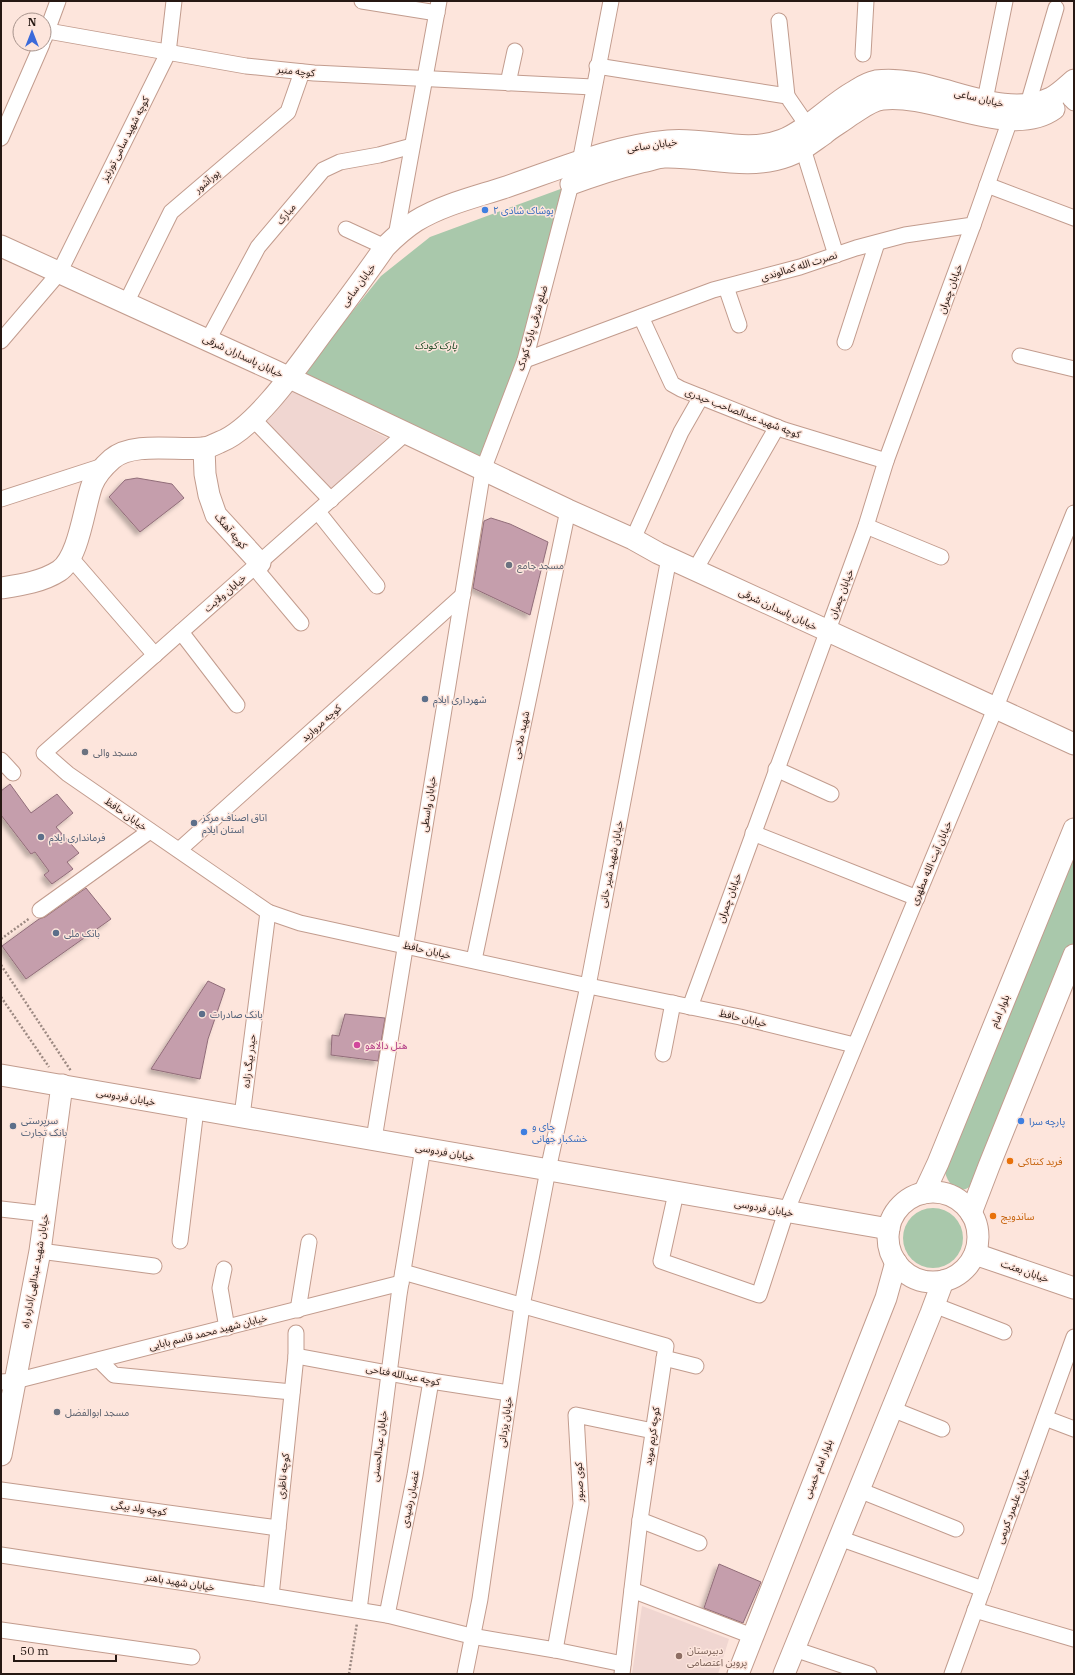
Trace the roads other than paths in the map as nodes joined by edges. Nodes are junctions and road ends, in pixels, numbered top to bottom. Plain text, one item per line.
1 (58, 1) edge
2 (174, 1) edge
3 (362, 1) edge
4 (611, 1) edge
5 (866, 1) edge
6 (1005, 1) edge
7 (438, 7) edge
8 (1056, 8) dead end
9 (52, 18) edge
10 (779, 21) dead end
11 (52, 39) edge
12 (515, 51) dead end
13 (39, 52) edge
14 (168, 53) junction
15 (863, 54) dead end
16 (597, 66) junction
17 (302, 72) junction
18 (424, 80) junction
19 (508, 83) junction
20 (593, 87) junction
21 (1073, 95) edge
22 (787, 96) junction
23 (985, 100) junction
24 (1028, 104) junction
25 (1010, 120) junction
26 (802, 135) junction
27 (1, 138) edge
28 (412, 146) junction
29 (580, 162) junction
30 (572, 184) junction
31 (987, 185) junction
32 (1074, 218) edge
33 (973, 225) junction
34 (346, 229) dead end
35 (390, 241) junction
36 (876, 243) junction
37 (1, 246) edge
38 (836, 254) junction
39 (59, 272) junction
40 (726, 287) junction
41 (126, 303) junction
42 (641, 317) junction
43 (739, 325) dead end
44 (208, 340) junction
45 (1, 341) edge
46 (845, 342) dead end
47 (1020, 356) dead end
48 (525, 360) junction
49 (1074, 369) edge
50 (289, 378) junction
51 (701, 397) junction
52 (253, 419) junction
53 (777, 427) junction
54 (406, 433) junction
55 (204, 448) junction
56 (886, 461) junction
57 (103, 466) junction
58 (483, 470) junction
59 (1, 499) edge
60 (331, 500) junction
61 (568, 510) junction
62 (318, 512) junction
63 (1074, 512) edge
64 (866, 526) junction
65 (633, 539) junction
66 (941, 557) dead end
67 (70, 558) junction
68 (669, 558) junction
69 (257, 565) junction
70 (695, 570) junction
71 (377, 586) dead end
72 (1, 588) edge
73 (463, 595) junction
74 (301, 623) dead end
75 (827, 631) junction
76 (181, 632) junction
77 (155, 655) junction
78 (237, 705) dead end
79 (995, 709) junction
80 (1074, 744) edge
81 (44, 753) joint
82 (1, 760) edge
83 (776, 769) junction
84 (13, 773) dead end
85 (832, 794) dead end
86 (1074, 829) edge
87 (150, 831) junction
88 (753, 833) junction
89 (179, 850) junction
90 (917, 898) junction
91 (40, 910) road end
92 (268, 912) junction
93 (405, 945) junction
94 (1074, 955) edge
95 (474, 960) junction
96 (588, 986) junction
97 (673, 1003) junction
98 (690, 1007) junction
99 (854, 1045) junction
100 (663, 1054) dead end
101 (1, 1075) edge
102 (62, 1086) junction
103 (196, 1109) junction
104 (242, 1116) junction
105 (374, 1139) junction
106 (423, 1148) junction
107 (548, 1170) junction
108 (676, 1193) junction
109 (924, 1193) junction
110 (1, 1209) edge
111 (786, 1212) junction
112 (972, 1213) junction
113 (45, 1214) junction
114 (889, 1229) junction
115 (180, 1241) dead end
116 (309, 1242) dead end
117 (40, 1251) junction
118 (975, 1254) junction
119 (896, 1262) junction
120 (154, 1266) dead end
121 (224, 1269) dead end
122 (402, 1277) junction
123 (943, 1281) junction
124 (1074, 1288) edge
125 (934, 1305) junction
126 (522, 1306) junction
127 (298, 1310) junction
128 (227, 1328) junction
129 (1004, 1332) dead end
130 (296, 1333) dead end
131 (1074, 1337) edge
132 (296, 1356) junction
133 (664, 1358) junction
134 (98, 1360) junction
135 (696, 1366) dead end
136 (388, 1372) junction
137 (8, 1382) edge
138 (432, 1382) junction
139 (292, 1392) junction
140 (509, 1393) junction
141 (892, 1409) junction
142 (1045, 1418) junction
143 (1074, 1429) edge
144 (942, 1430) dead end
145 (653, 1431) junction
146 (1, 1455) edge
147 (1, 1490) edge
148 (859, 1490) junction
149 (640, 1520) junction
150 (278, 1528) junction
151 (956, 1529) dead end
152 (839, 1538) junction
153 (699, 1543) dead end
154 (1, 1554) edge
155 (983, 1589) junction
156 (632, 1590) junction
157 (271, 1596) junction
158 (359, 1610) junction
159 (975, 1610) junction
160 (387, 1615) junction
161 (1, 1630) edge
162 (471, 1636) junction
163 (752, 1636) junction
164 (1074, 1639) edge
165 (794, 1649) junction
166 (555, 1650) junction
167 (192, 1657) dead end
168 (622, 1669) edge
169 (465, 1674) edge
170 (738, 1674) edge
171 (784, 1674) edge
172 (868, 1674) edge
173 (952, 1674) edge

1 - 9 street
2 - 14 street, کوچه شهید سامی تورتیز
3 - 7 street
4 - 16 street, ضلع شرقی پارک کودک
5 - 15 street
6 - 23 street
7 - 18 street
8 - 24 street
10 - 22 street
11 - 14 street, کوچه منبر
12 - 19 street
13 - 27 street
14 - 17 street, کوچه منبر
14 - 39 street, کوچه شهید سامی تورتیز
16 - 20 street, ضلع شرقی پارک کودک
16 - 22 street
17 - 18 street, کوچه منبر
17 - 41 street, پورآشور
18 - 19 street, کوچه منبر
18 - 28 street
19 - 20 street, کوچه منبر
20 - 29 street, ضلع شرقی پارک کودک
21 - 24 street, خیابان ساعی
21 - 25 street, خیابان ساعی
22 - 26 street
23 - 24 street, خیابان ساعی
23 - 26 street, خیابان ساعی
25 - 26 street, خیابان ساعی
25 - 31 street
26 - 29 street, خیابان ساعی
26 - 30 street, خیابان ساعی
26 - 38 street
28 - 35 street
28 - 44 street, مبارک
29 - 30 street, ضلع شرقی پارک کودک
29 - 35 street, خیابان ساعی
30 - 48 street, ضلع شرقی پارک کودک
31 - 32 street
31 - 33 street
33 - 36 street, نصرت الله کمالوندی
33 - 56 street, خیابان چمران
34 - 35 street
35 - 50 street, خیابان ساعی
36 - 38 street, نصرت الله کمالوندی
36 - 46 street
37 - 39 street, خیابان پاسداران شرقی
38 - 40 street, نصرت الله کمالوندی
39 - 41 street, خیابان پاسداران شرقی
39 - 45 street, کوچه شهید سامی تورتیز
40 - 42 street, نصرت الله کمالوندی
40 - 43 street
41 - 44 street, خیابان پاسداران شرقی
42 - 48 street, نصرت الله کمالوندی
42 - 51 street, کوچه شهید عبدالصاحب حیدری
44 - 50 street, خیابان پاسداران شرقی
47 - 49 street
48 - 58 street, ضلع شرقی پارک کودک
50 - 52 street, خیابان ساعی
50 - 54 street, خیابان پاسداران شرقی
51 - 53 street, کوچه شهید عبدالصاحب حیدری
51 - 65 street
52 - 55 street, خیابان ساعی
52 - 60 street
53 - 56 street, کوچه شهید عبدالصاحب حیدری
53 - 70 street
54 - 58 street, خیابان پاسداران شرقی
54 - 60 street, خیابان ولایت
55 - 57 street, خیابان ساعی
55 - 69 street, کوچه آهنگ
56 - 64 street, خیابان چمران
57 - 59 street
57 - 67 street
58 - 61 street, خیابان پاسدارن شرقی
58 - 73 street, خیابان واسطی
60 - 62 street, خیابان ولایت
61 - 65 street, خیابان پاسدارن شرقی
61 - 95 street, شهید ملاحی
62 - 69 street, خیابان ولایت
62 - 71 street
63 - 79 street, خیابان آیت الله مطهری
64 - 66 street
64 - 75 street, خیابان چمران
65 - 68 street, خیابان پاسدارن شرقی
67 - 72 street
67 - 77 street
68 - 70 street, خیابان پاسدارن شرقی
68 - 96 street, خیابان شهید شیر خانی
69 - 74 street
69 - 76 street, خیابان ولایت
70 - 75 street, خیابان پاسدارن شرقی
73 - 89 street, کوچه مروارید
73 - 93 street, خیابان واسطی
75 - 79 street, خیابان پاسدارن شرقی
75 - 83 street, خیابان چمران
76 - 77 street, خیابان ولایت
76 - 78 street
77 - 81 street, خیابان ولایت
79 - 80 street, خیابان پاسدارن شرقی
79 - 90 street, خیابان آیت الله مطهری
81 - 87 street, خیابان حافظ
82 - 84 street
83 - 85 street
83 - 88 street, خیابان چمران
86 - 109 street, بلوار امام
87 - 89 street, خیابان حافظ
87 - 91 street
88 - 90 street
88 - 98 street, خیابان چمران
89 - 92 street, خیابان حافظ
90 - 99 street, خیابان آیت الله مطهری
92 - 93 street, خیابان حافظ
92 - 104 street, حیدر بیگ زاده
93 - 95 street, خیابان حافظ
93 - 105 street, خیابان واسطی
94 - 112 street
95 - 96 street, خیابان حافظ
96 - 97 street, خیابان حافظ
96 - 107 street, خیابان شهید شیر خانی
97 - 98 street, خیابان حافظ
97 - 100 street
98 - 99 street, خیابان حافظ
99 - 111 street, خیابان آیت الله مطهری
101 - 102 street, خیابان فردوسی
102 - 103 street, خیابان فردوسی
102 - 113 street, خیابان شهید عبدالهی/اداره راه
103 - 104 street, خیابان فردوسی
103 - 115 street
104 - 105 street, خیابان فردوسی
105 - 106 street, خیابان فردوسی
106 - 107 street, خیابان فردوسی
106 - 122 street, خیابان عبدالحسنی
107 - 108 street, خیابان فردوسی
107 - 126 street, خیابان یزدانی
108 - 111 street, خیابان فردوسی
108 - 111 street, خیابان آیت الله مطهری
109 - 112 street
109 - 114 street
110 - 113 street
111 - 114 street, خیابان فردوسی
112 - 118 street
113 - 117 street, خیابان شهید عبدالهی/اداره راه
114 - 119 street
116 - 127 street
117 - 120 street
117 - 137 street, خیابان شهید عبدالهی/اداره راه
118 - 123 street
118 - 124 street, خیابان بعثت
119 - 123 street
119 - 163 street, بلوار امام خمینی
121 - 128 street
122 - 126 street
122 - 127 street, خیابان شهید محمد قاسم بابایی
122 - 136 street, خیابان عبدالحسنی
123 - 125 street
125 - 129 street
125 - 141 street
126 - 133 street
126 - 140 street, خیابان یزدانی
127 - 128 street, خیابان شهید محمد قاسم بابایی
128 - 134 street, خیابان شهید محمد قاسم بابایی
130 - 132 street, کوچه ناظری
131 - 142 street, خیابان علیمرد کریمی
132 - 136 street, کوچه عبدالله فتاحی
132 - 139 street, کوچه ناظری
133 - 135 street
133 - 145 street, کوچه کریم موید
134 - 137 street, خیابان شهید محمد قاسم بابایی
134 - 139 street
136 - 138 street, کوچه عبدالله فتاحی
136 - 158 street, خیابان عبدالحسنی
137 - 146 street, خیابان شهید عبدالهی/اداره راه
138 - 140 street, کوچه عبدالله فتاحی
138 - 160 street, غضبان رشیدی
139 - 150 street, کوچه ناظری
140 - 162 street, خیابان یزدانی
141 - 144 street
141 - 148 street
142 - 143 street
142 - 155 street, خیابان علیمرد کریمی
145 - 149 street, کوچه کریم موید
145 - 166 street, کوی صبور
147 - 150 street, کوچه ولد بیگی
148 - 151 street
148 - 152 street
149 - 153 street
149 - 156 street, کوچه کریم موید
150 - 157 street, کوچه ناظری
152 - 155 street
152 - 165 street
154 - 157 street, خیابان شهید باهنر
155 - 159 street, خیابان علیمرد کریمی
156 - 163 street
156 - 168 street, کوچه کریم موید
157 - 158 street, خیابان شهید باهنر
158 - 160 street, خیابان شهید باهنر
159 - 164 street
159 - 173 street, خیابان علیمرد کریمی
160 - 162 street, خیابان شهید باهنر
161 - 167 street
162 - 166 street, خیابان شهید باهنر
162 - 169 street, خیابان یزدانی
163 - 170 street, بلوار امام خمینی
165 - 171 street
165 - 172 street
166 - 168 street, خیابان شهید باهنر

